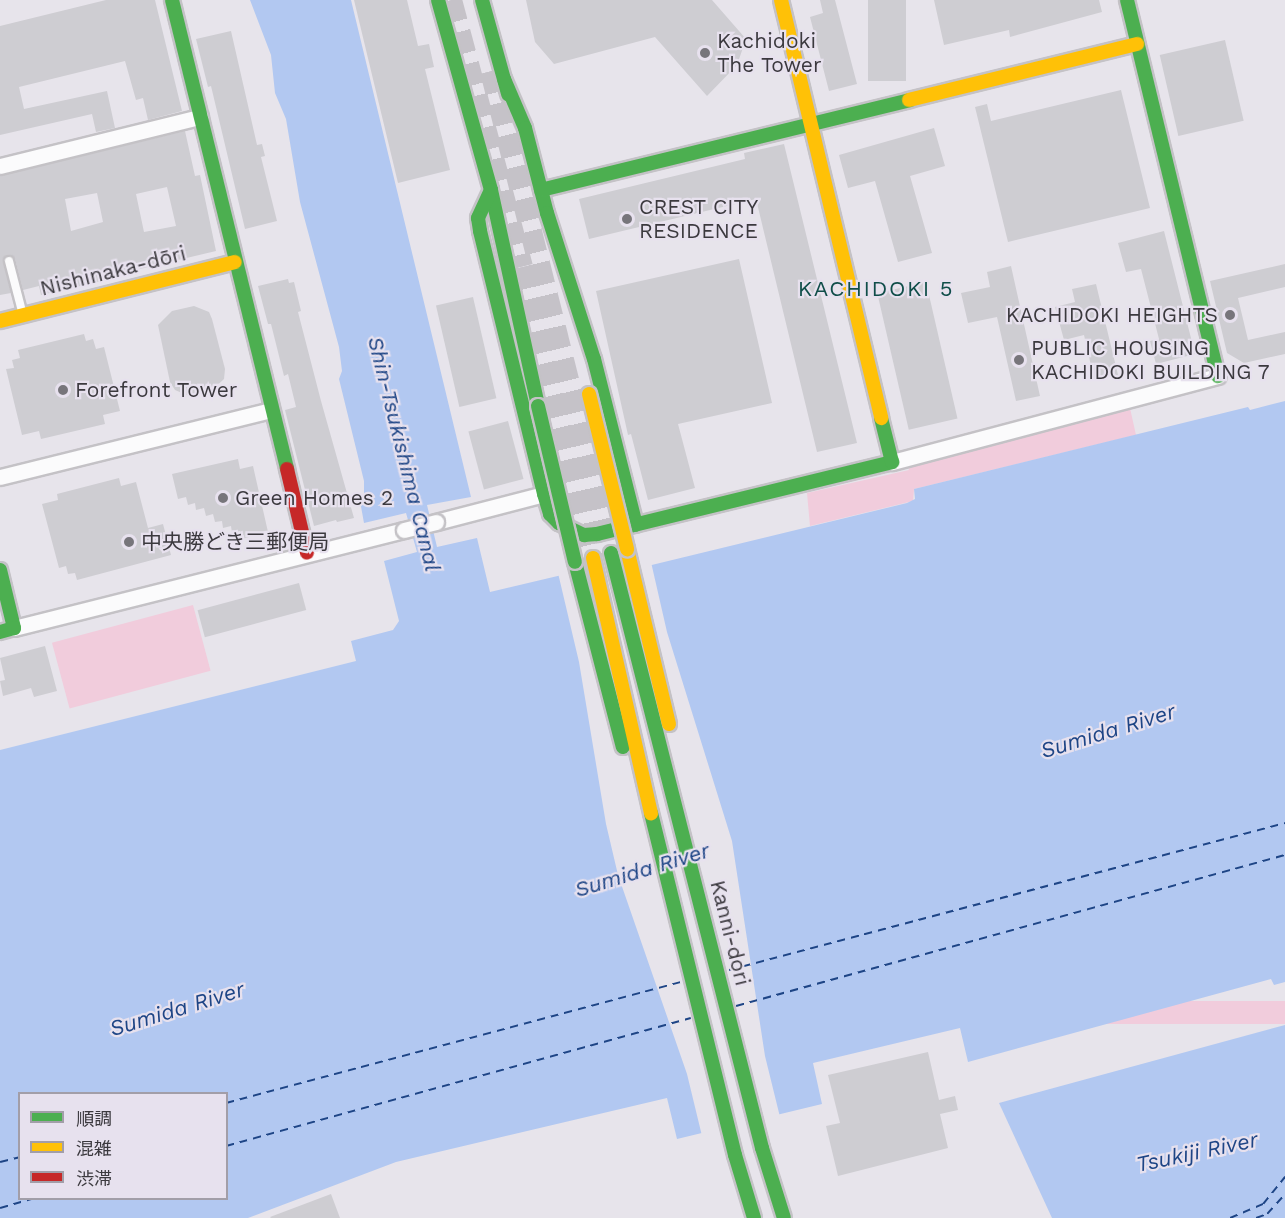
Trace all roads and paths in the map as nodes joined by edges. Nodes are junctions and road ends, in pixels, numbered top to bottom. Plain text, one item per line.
1 (172, 0) edge
2 (438, 0) edge
3 (482, 0) edge
4 (781, 0) edge
5 (1126, 0) edge
6 (1137, 44) junction
7 (504, 79) junction
8 (200, 117) junction
9 (810, 123) junction
10 (0, 166) edge
11 (491, 190) junction
12 (541, 190) junction
13 (9, 261) dead end
14 (235, 262) junction
15 (23, 315) junction
16 (0, 321) edge
17 (1218, 376) joint
18 (271, 410) junction
19 (892, 462) junction
20 (0, 477) edge
21 (544, 494) junction
22 (636, 525) junction
23 (307, 553) junction
24 (611, 553) tunnel mouth
25 (593, 558) tunnel mouth
26 (0, 570) edge
27 (7, 630) edge
28 (707, 923) junction
29 (678, 929) junction
30 (754, 1218) edge
31 (784, 1218) edge

1 - 8 main road
2 - 11 main road
3 - 7 main road
4 - 9 main road
5 - 6 main road
6 - 9 main road
6 - 17 main road
7 - 12 main road
7 - 28 main road, bridge
8 - 10 street
8 - 14 main road
9 - 12 main road
9 - 19 main road
11 - 21 main road
11 - 29 main road, bridge
12 - 22 main road
13 - 15 lane
14 - 15 main road, Nishinaka-dōri
14 - 18 main road
15 - 16 main road, Nishinaka-dōri
17 - 19 street
18 - 20 street
18 - 23 main road
19 - 22 main road
21 - 22 main road
21 - 23 street, bridge
23 - 27 street
24 - 28 main road, Kanni-dori
25 - 29 main road
26 - 27 main road
28 - 31 main road, Kanni-dori
29 - 30 main road

